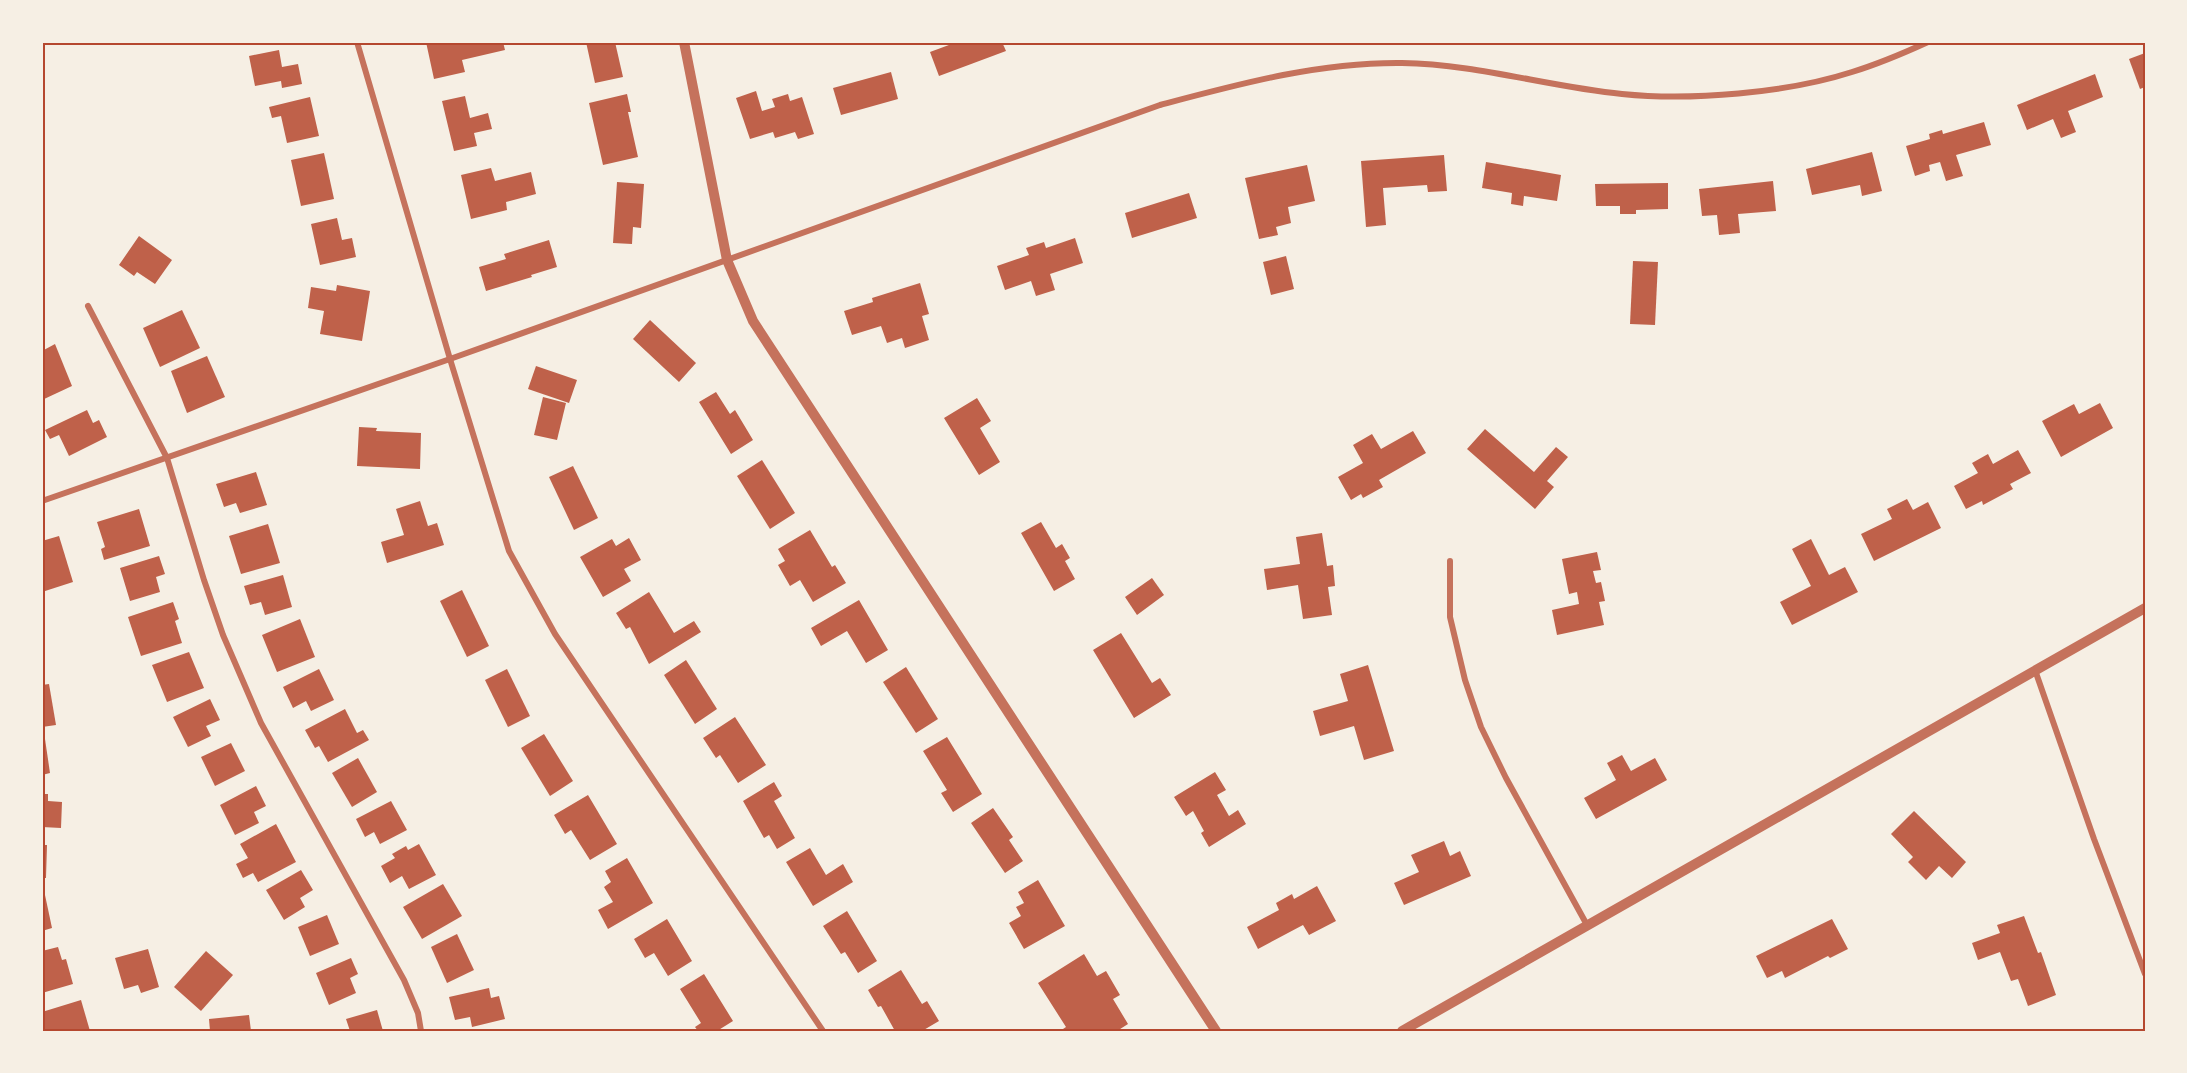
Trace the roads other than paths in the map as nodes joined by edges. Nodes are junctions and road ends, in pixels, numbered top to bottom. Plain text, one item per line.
1 (357, 42) edge
2 (684, 42) edge
3 (1928, 42) edge
4 (727, 260) junction
5 (88, 306) dead end
6 (450, 359) junction
7 (167, 458) junction
8 (42, 501) edge
9 (1450, 561) dead end
10 (2145, 608) edge
11 (2035, 670) junction
12 (1587, 925) junction
13 (2145, 974) edge
14 (421, 1031) edge
15 (823, 1031) edge
16 (1216, 1031) edge
17 (1402, 1031) edge

1 - 6 street
2 - 4 street
3 - 4 street
4 - 6 street
4 - 16 street
5 - 7 street
6 - 7 street
6 - 15 street
7 - 8 street
7 - 14 street
9 - 12 street
10 - 11 street
11 - 12 street
11 - 13 street
12 - 17 street

